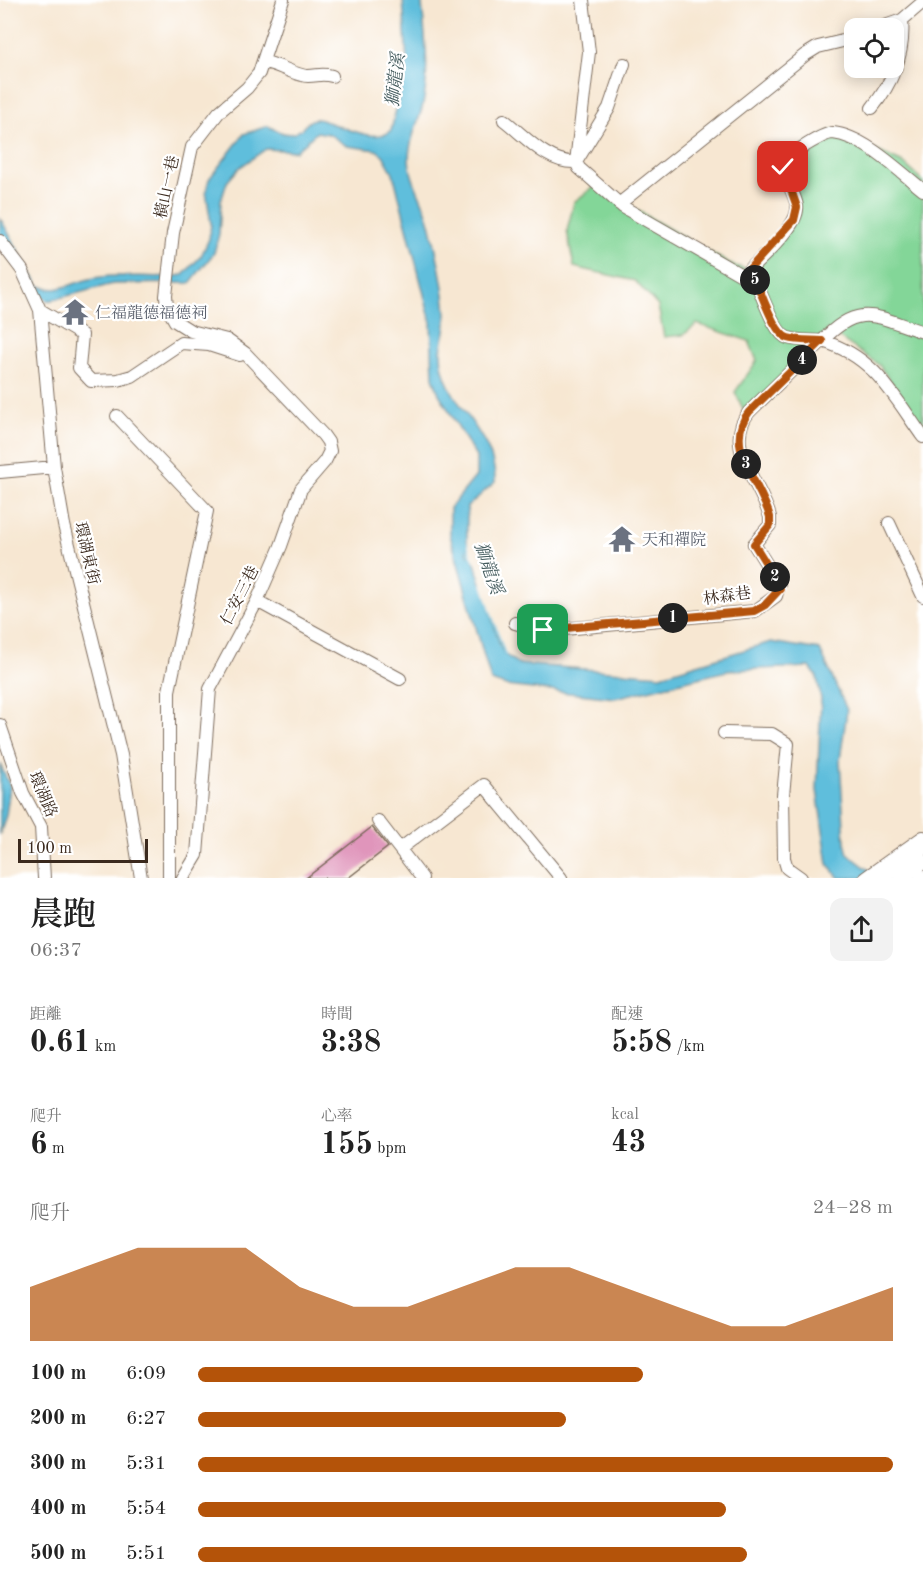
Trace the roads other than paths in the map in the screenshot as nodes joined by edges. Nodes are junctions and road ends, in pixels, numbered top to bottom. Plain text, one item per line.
1 (283, 0) edge
2 (583, 0) edge
3 (923, 2) edge
4 (904, 18) edge
5 (844, 41) edge
6 (264, 62) junction
7 (624, 64) dead end
8 (332, 76) dead end
9 (892, 78) edge
10 (872, 108) dead end
11 (504, 120) dead end
12 (576, 162) junction
13 (923, 190) edge
14 (619, 204) junction
15 (0, 241) edge
16 (743, 276) junction
17 (40, 310) junction
18 (923, 332) edge
19 (822, 341) junction
20 (252, 361) junction
21 (117, 416) dead end
22 (923, 437) edge
23 (54, 467) junction
24 (0, 472) edge
25 (889, 523) dead end
26 (923, 596) edge
27 (257, 601) junction
28 (516, 623) dead end
29 (400, 679) dead end
30 (0, 724) edge
31 (724, 734) dead end
32 (378, 821) dead end
33 (923, 837) edge
34 (923, 848) edge
35 (400, 849) junction
36 (923, 862) edge
37 (908, 871) edge
38 (421, 877) edge
39 (44, 878) edge
40 (141, 878) edge
41 (169, 878) edge
42 (183, 878) edge
43 (561, 878) edge
44 (801, 878) edge
45 (865, 878) edge
46 (883, 878) edge

1 - 6 street, 橫山一巷
2 - 12 street
3 - 4 street
5 - 14 street
6 - 8 street
6 - 20 street, 橫山一巷
7 - 12 street
9 - 10 street
11 - 12 street
12 - 14 street
13 - 16 street
14 - 16 street
15 - 17 street, 環湖東街
16 - 19 street
17 - 20 street
17 - 23 street, 環湖東街
18 - 19 street
19 - 22 street
19 - 28 street, 林森巷
20 - 27 street, 仁安三巷
21 - 41 street
23 - 24 street
23 - 40 street, 環湖東街
25 - 26 street
27 - 29 street
27 - 42 street, 仁安三巷
30 - 39 street, 環湖路
31 - 44 street
32 - 35 street
33 - 37 street
34 - 37 main road
35 - 38 street
35 - 43 street
36 - 37 main road
37 - 45 street
37 - 46 main road

